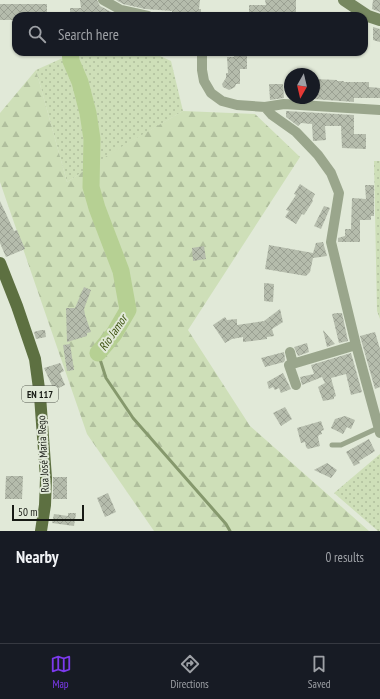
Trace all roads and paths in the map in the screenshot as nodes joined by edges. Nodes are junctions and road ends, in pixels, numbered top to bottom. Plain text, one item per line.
1 (103, 0) edge
2 (344, 0) edge
3 (130, 12) edge
4 (362, 12) edge
5 (368, 16) edge
6 (380, 20) edge
7 (202, 56) edge
8 (265, 107) junction
9 (380, 110) edge
10 (0, 263) edge
11 (356, 344) junction
12 (290, 352) dead end
13 (293, 364) junction
14 (296, 386) dead end
15 (379, 431) edge
16 (332, 445) dead end
17 (41, 531) edge

1 - 3 street
2 - 4 street
5 - 6 street
7 - 8 street
8 - 9 street
8 - 11 street
10 - 17 main road, Rua José Maria Rego / EN 117
11 - 13 street
11 - 15 street
12 - 13 street
13 - 14 street
15 - 16 lane

